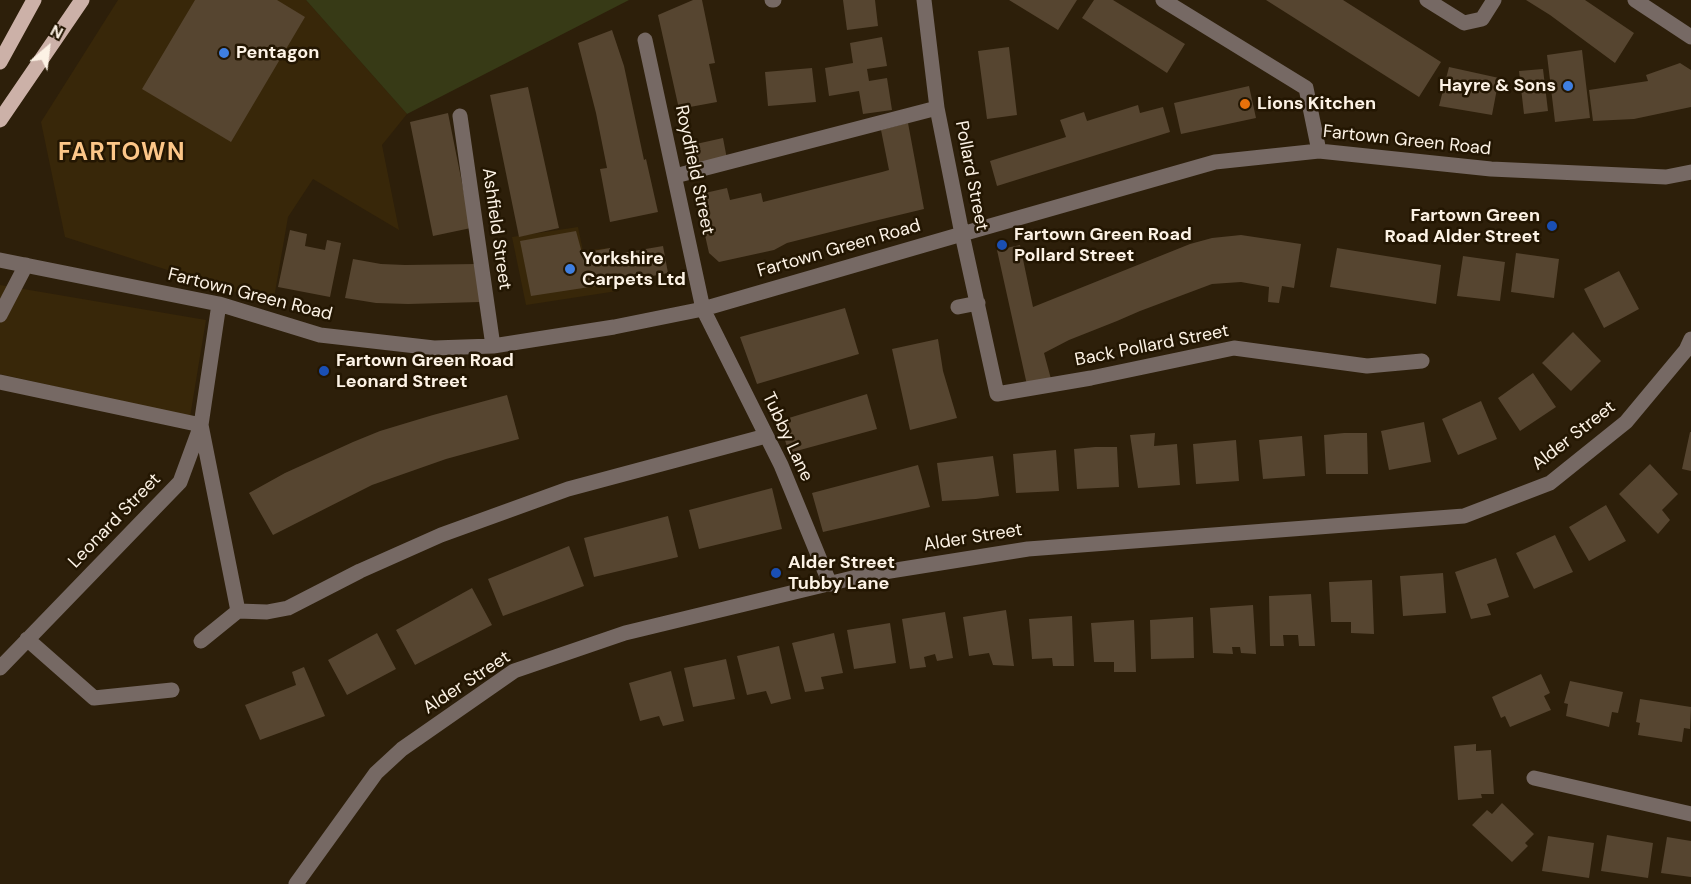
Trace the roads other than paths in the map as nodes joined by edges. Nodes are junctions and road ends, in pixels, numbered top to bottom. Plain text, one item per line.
1 (34, 0) edge
2 (82, 0) edge
3 (924, 0) edge
4 (1163, 0) edge
5 (1427, 0) edge
6 (1494, 0) edge
7 (1635, 0) edge
8 (1691, 37) edge
9 (645, 40) dead end
10 (0, 62) edge
11 (937, 108) junction
12 (460, 116) dead end
13 (0, 120) edge
14 (1319, 151) junction
15 (1691, 171) edge
16 (675, 176) junction
17 (962, 234) junction
18 (0, 260) edge
19 (26, 266) junction
20 (978, 303) junction
21 (219, 304) junction
22 (958, 308) dead end
23 (703, 309) junction
24 (0, 315) edge
25 (1691, 339) edge
26 (493, 346) junction
27 (1422, 361) dead end
28 (0, 382) edge
29 (997, 393) joint
30 (201, 425) junction
31 (766, 436) junction
32 (830, 584) junction
33 (238, 610) junction
34 (27, 639) junction
35 (201, 641) dead end
36 (0, 668) edge
37 (172, 690) dead end
38 (1533, 778) dead end
39 (1691, 814) edge
40 (296, 884) edge

1 - 10 main road
2 - 13 main road
3 - 11 street, Pollard Street
4 - 14 street
5 - 6 street
7 - 8 street
9 - 16 street, Roydfield Street
11 - 16 street
11 - 17 street, Pollard Street
12 - 26 street, Ashfield Street
14 - 15 street, Fartown Green Road
14 - 17 street, Fartown Green Road
16 - 23 street, Roydfield Street
17 - 20 street, Pollard Street
17 - 23 street, Fartown Green Road
18 - 19 street, Fartown Green Road
19 - 21 street, Fartown Green Road
19 - 24 street
20 - 22 street
20 - 29 street, Pollard Street
21 - 26 street, Fartown Green Road
21 - 30 street, Leonard Street
23 - 26 street, Fartown Green Road
23 - 31 street, Tubby Lane
25 - 32 street, Alder Street
27 - 29 street, Back Pollard Street
28 - 30 street
30 - 33 street
30 - 34 street, Leonard Street
31 - 32 street, Tubby Lane
31 - 33 street
32 - 40 street, Alder Street
33 - 35 street
34 - 36 street, Leonard Street
34 - 37 street
38 - 39 street

